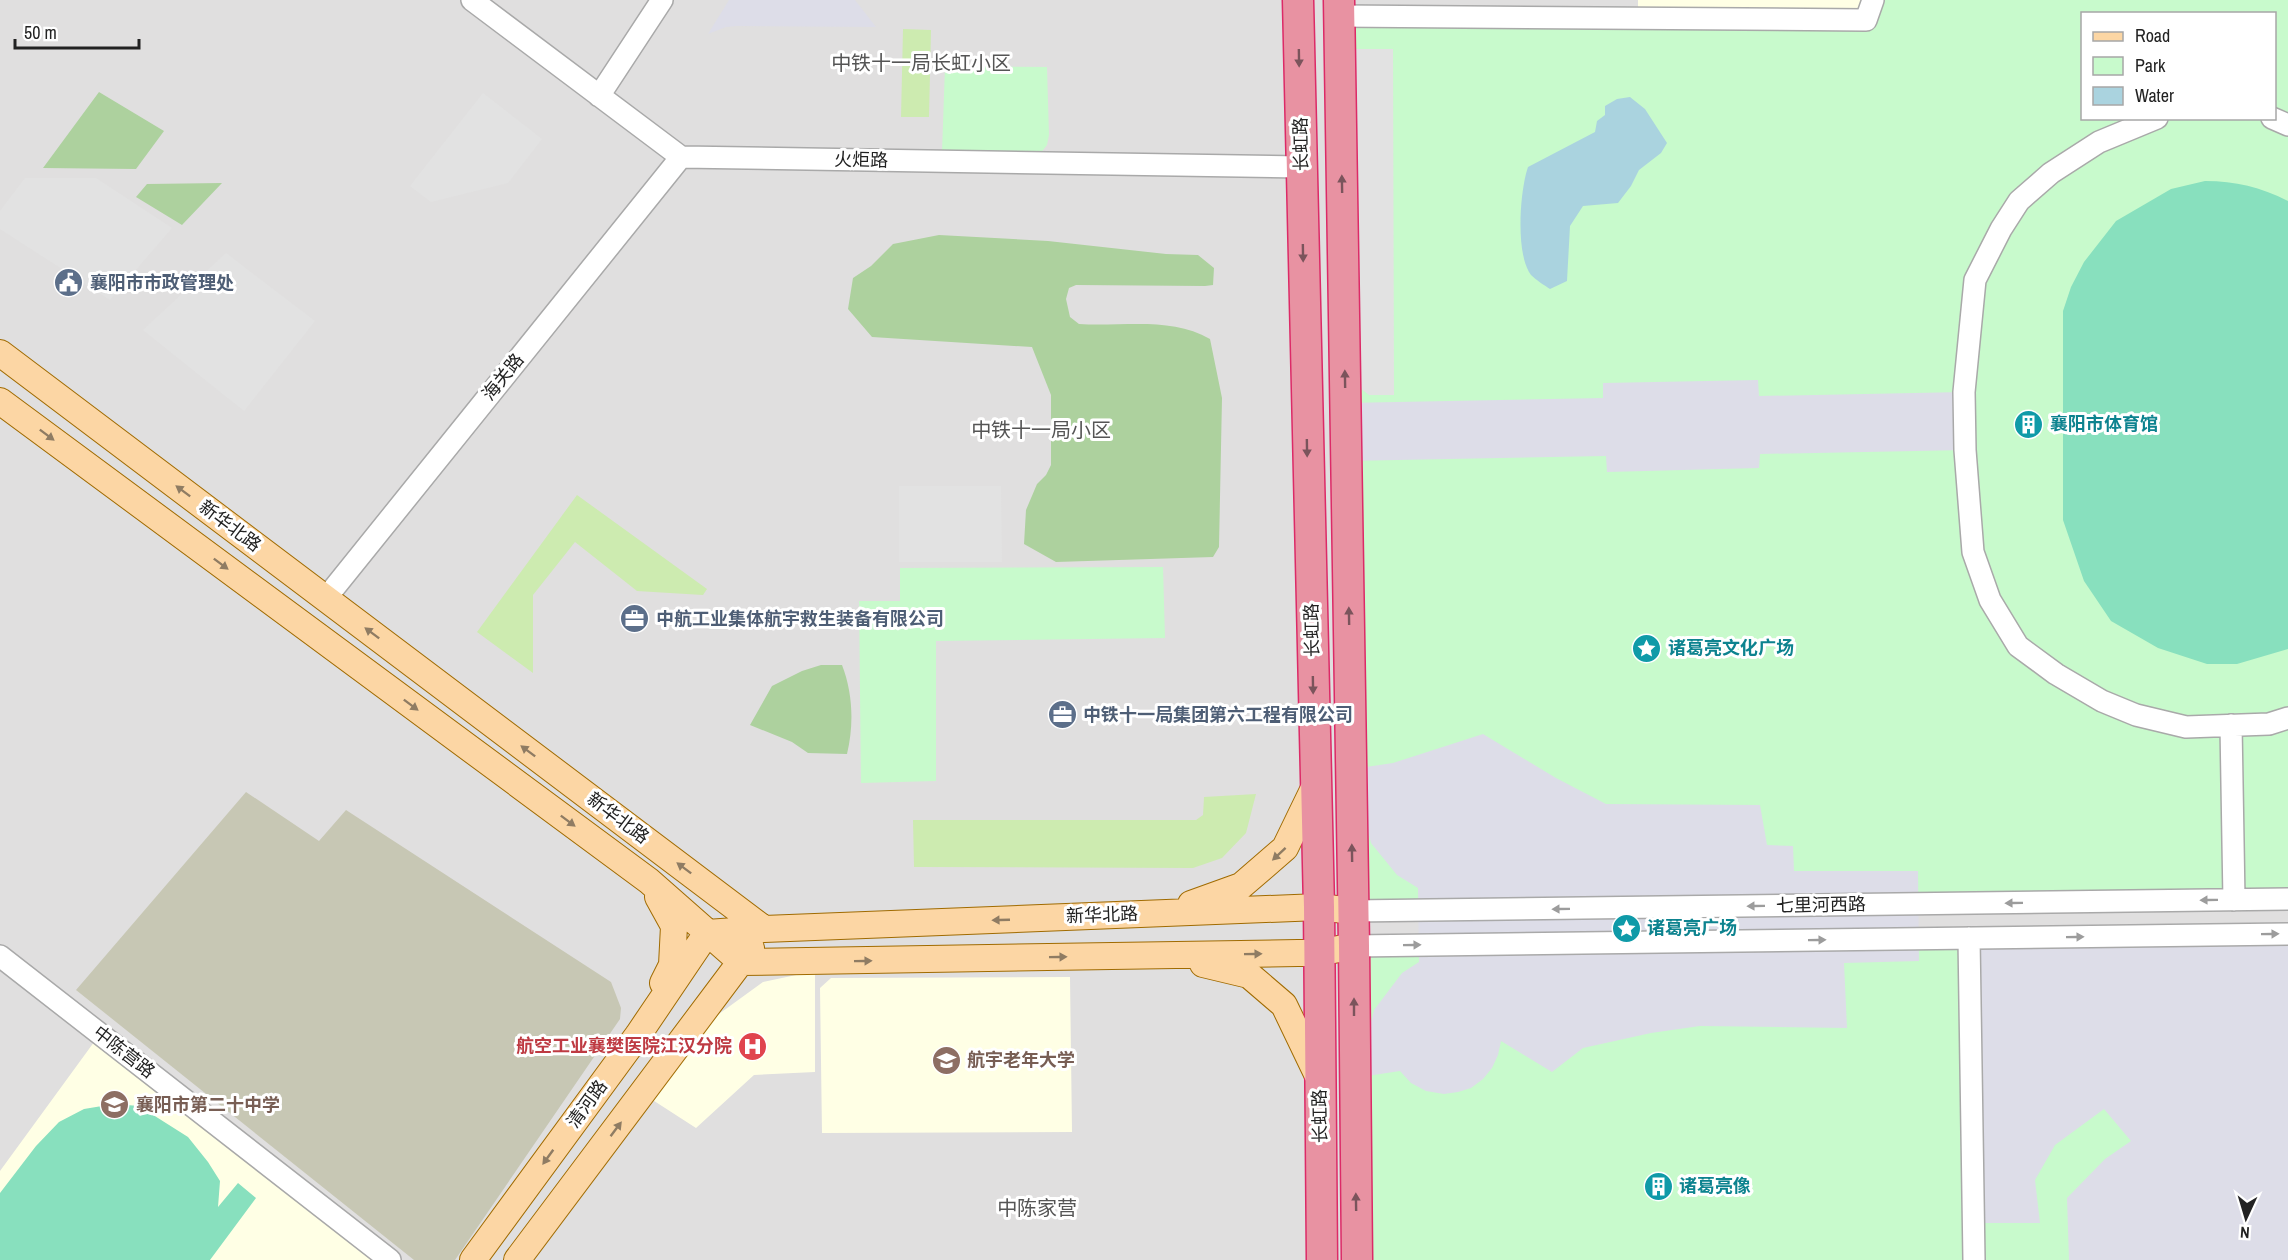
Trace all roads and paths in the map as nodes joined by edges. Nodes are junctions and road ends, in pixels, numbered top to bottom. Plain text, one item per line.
1 (472, 0) edge
2 (662, 0) edge
3 (1298, 0) edge
4 (1873, 0) edge
5 (1339, 8) edge
6 (599, 96) junction
7 (2152, 120) edge
8 (681, 157) junction
9 (1302, 166) junction
10 (0, 353) edge
11 (1, 402) edge
12 (326, 598) junction
13 (2288, 718) edge
14 (2231, 725) junction
15 (1316, 784) junction
16 (649, 881) junction
17 (716, 892) junction
18 (2288, 899) edge
19 (2234, 900) junction
20 (1318, 907) junction
21 (1353, 911) junction
22 (1164, 913) junction
23 (835, 926) junction
24 (764, 929) junction
25 (707, 933) junction
26 (2288, 934) edge
27 (1969, 938) junction
28 (1354, 946) junction
29 (1318, 953) junction
30 (0, 956) edge
31 (1164, 956) junction
32 (741, 962) junction
33 (834, 962) junction
34 (706, 1009) junction
35 (638, 1035) junction
36 (1319, 1078) junction
37 (390, 1260) edge
38 (473, 1260) edge
39 (517, 1260) edge
40 (1322, 1260) edge
41 (1357, 1260) edge
42 (1974, 1260) edge

1 - 6 street
2 - 6 street
3 -> 9 highway, 长虹路
4 - 5 street
21 -> 5 highway, 长虹路
6 - 8 street
7 - 14 street
8 - 9 street, 火炬路
8 - 12 street, 海关路
9 -> 15 highway, 长虹路
12 -> 10 main road, 新华北路
11 -> 16 main road, 新华北路
17 -> 12 main road, 新华北路
13 - 14 street
14 - 19 street
15 - 20 highway, 长虹路
15 -> 22 main road
16 - 25 main road, 新华北路
16 - 35 main road
17 - 23 main road
17 - 24 main road, 新华北路
18 - 19 street, 七里河西路
19 -> 21 street, 七里河西路
20 - 21 main road, 新华北路
20 - 22 main road, 新华北路
20 - 29 highway, 长虹路
21 - 28 highway, 长虹路
22 -> 23 main road, 新华北路
23 - 24 main road, 新华北路
24 - 25 main road
24 - 32 main road, 清河路
25 - 32 main road, 新华北路
25 - 35 main road, 清河路
27 -> 26 street, 七里河西路
28 -> 27 street, 七里河西路
27 - 42 street
28 - 29 main road
41 -> 28 highway, 长虹路
31 -> 29 main road
29 - 36 highway, 长虹路
30 - 37 street, 中陈营路
33 -> 31 main road
31 - 36 main road
32 - 33 main road
32 - 34 main road, 清河路
33 - 34 main road
39 -> 34 main road, 清河路
35 -> 38 main road, 清河路
36 - 40 highway, 长虹路

